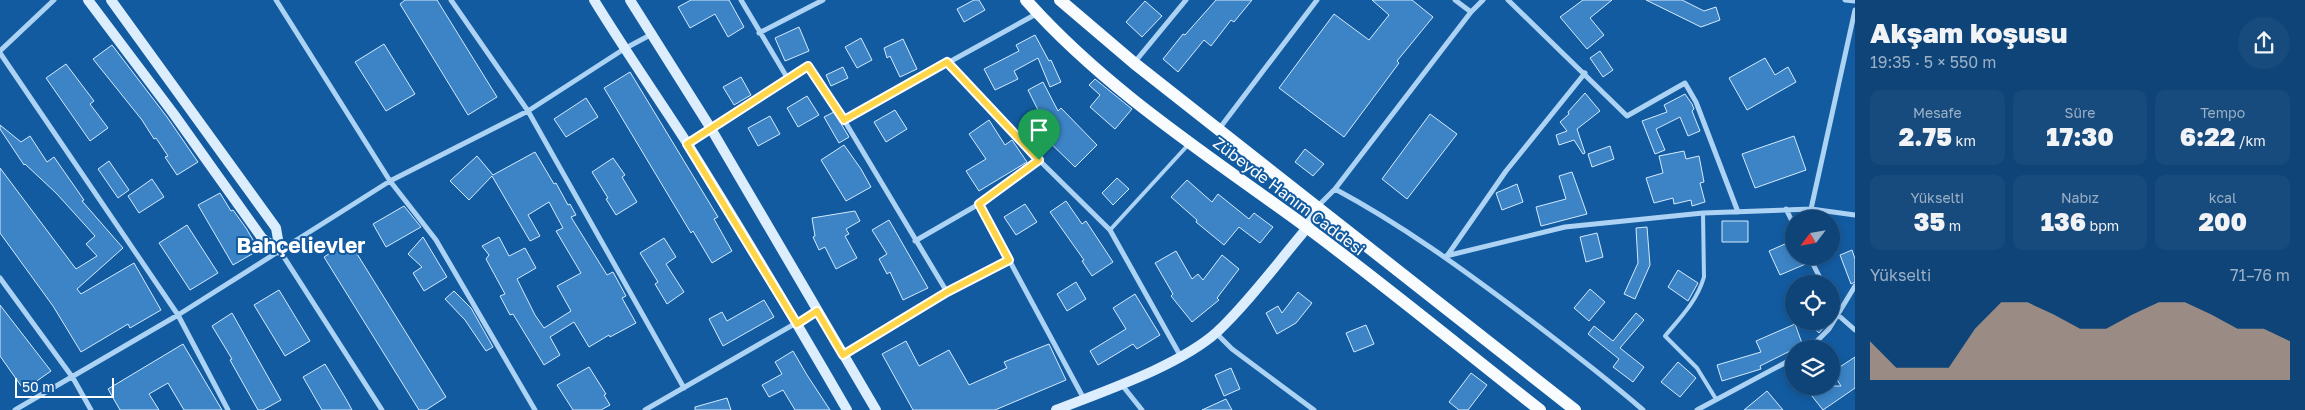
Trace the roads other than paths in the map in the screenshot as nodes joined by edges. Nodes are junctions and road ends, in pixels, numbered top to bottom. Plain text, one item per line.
1 (54, 0) edge
2 (88, 0) edge
3 (111, 0) edge
4 (276, 0) edge
5 (451, 0) edge
6 (594, 0) edge
7 (630, 0) edge
8 (741, 0) edge
9 (823, 0) edge
10 (1026, 0) edge
11 (1060, 0) edge
12 (1186, 0) edge
13 (1317, 0) edge
14 (1455, 0) edge
15 (1483, 0) edge
16 (1508, 0) edge
17 (1845, 0) edge
18 (1855, 1) edge
19 (1855, 10) edge
20 (1471, 12) junction
21 (1038, 13) junction
22 (759, 33) junction
23 (652, 34) junction
24 (624, 49) junction
25 (0, 52) edge
26 (947, 62) junction
27 (1134, 63) junction
28 (1585, 73) junction
29 (788, 79) junction
30 (528, 111) junction
31 (844, 120) junction
32 (710, 127) junction
33 (1218, 130) junction
34 (1190, 142) junction
35 (687, 144) junction
36 (1039, 160) junction
37 (390, 181) junction
38 (1335, 190) junction
39 (979, 204) junction
40 (1317, 208) junction
41 (1786, 209) joint
42 (1811, 209) junction
43 (1738, 212) junction
44 (1704, 213) junction
45 (1855, 215) edge
46 (1307, 228) junction
47 (1110, 230) junction
48 (914, 240) junction
49 (280, 251) junction
50 (1446, 256) junction
51 (1009, 260) junction
52 (0, 278) edge
53 (1855, 286) edge
54 (947, 292) junction
55 (817, 311) junction
56 (1840, 312) edge
57 (178, 315) junction
58 (1840, 317) edge
59 (797, 324) junction
60 (1828, 330) edge
61 (1855, 330) edge
62 (1216, 333) junction
63 (1818, 340) edge
64 (843, 355) junction
65 (1181, 357) junction
66 (1785, 363) edge
67 (73, 378) junction
68 (1121, 385) junction
69 (684, 388) junction
70 (1084, 399) junction
71 (1716, 399) junction
72 (15, 410) edge
73 (91, 410) edge
74 (228, 410) edge
75 (382, 410) edge
76 (535, 410) edge
77 (645, 410) edge
78 (847, 410) edge
79 (876, 410) edge
80 (1056, 410) edge
81 (1142, 410) edge
82 (1314, 410) edge
83 (1540, 410) edge
84 (1575, 410) edge
85 (1643, 410) edge
86 (1697, 410) edge

1 - 25 street
2 - 49 street
3 - 49 street
4 - 37 street
5 - 30 street
6 - 24 street
7 - 23 street
8 - 22 street
9 - 22 street
10 - 21 main road, Zübeyde Hanım Caddesi
11 - 27 main road
12 - 27 street
13 - 33 street
14 - 20 street
15 - 20 street
16 - 28 street
17 - 18 street
19 - 42 street
20 - 38 street
21 - 26 street
21 - 34 main road, Zübeyde Hanım Caddesi
22 - 29 street
23 - 24 street
23 - 32 street
24 - 30 street
24 - 35 street
25 - 57 street
26 - 31 street
26 - 36 street
27 - 33 main road
28 - 43 street
28 - 50 street
29 - 31 street
29 - 32 street
30 - 37 street
30 - 69 street
31 - 48 street
32 - 35 street
32 - 55 street
33 - 40 main road
34 - 46 main road, Zübeyde Hanım Caddesi
34 - 47 lane
35 - 59 street
36 - 39 street
36 - 47 street
37 - 49 street
37 - 76 street
38 - 40 street
38 - 50 street
39 - 48 street
39 - 51 street
40 - 46 street
40 - 84 main road
41 - 42 street
41 - 43 street
42 - 45 street
43 - 44 street
44 - 50 street
44 - 71 lane
46 - 62 street
46 - 83 main road, Zübeyde Hanım Caddesi
47 - 65 street
48 - 54 street
49 - 57 street
49 - 75 street
50 - 85 street
51 - 54 street
51 - 70 street
52 - 67 street
53 - 56 street
54 - 64 street
55 - 59 street
55 - 64 street
57 - 67 street
57 - 74 street
58 - 61 street
59 - 69 street
59 - 78 street
60 - 63 street
62 - 65 street
62 - 82 street
64 - 79 street
65 - 68 street
66 - 71 street
67 - 72 street
67 - 73 street
68 - 70 street
68 - 81 street
69 - 77 street
70 - 80 street
71 - 86 street

